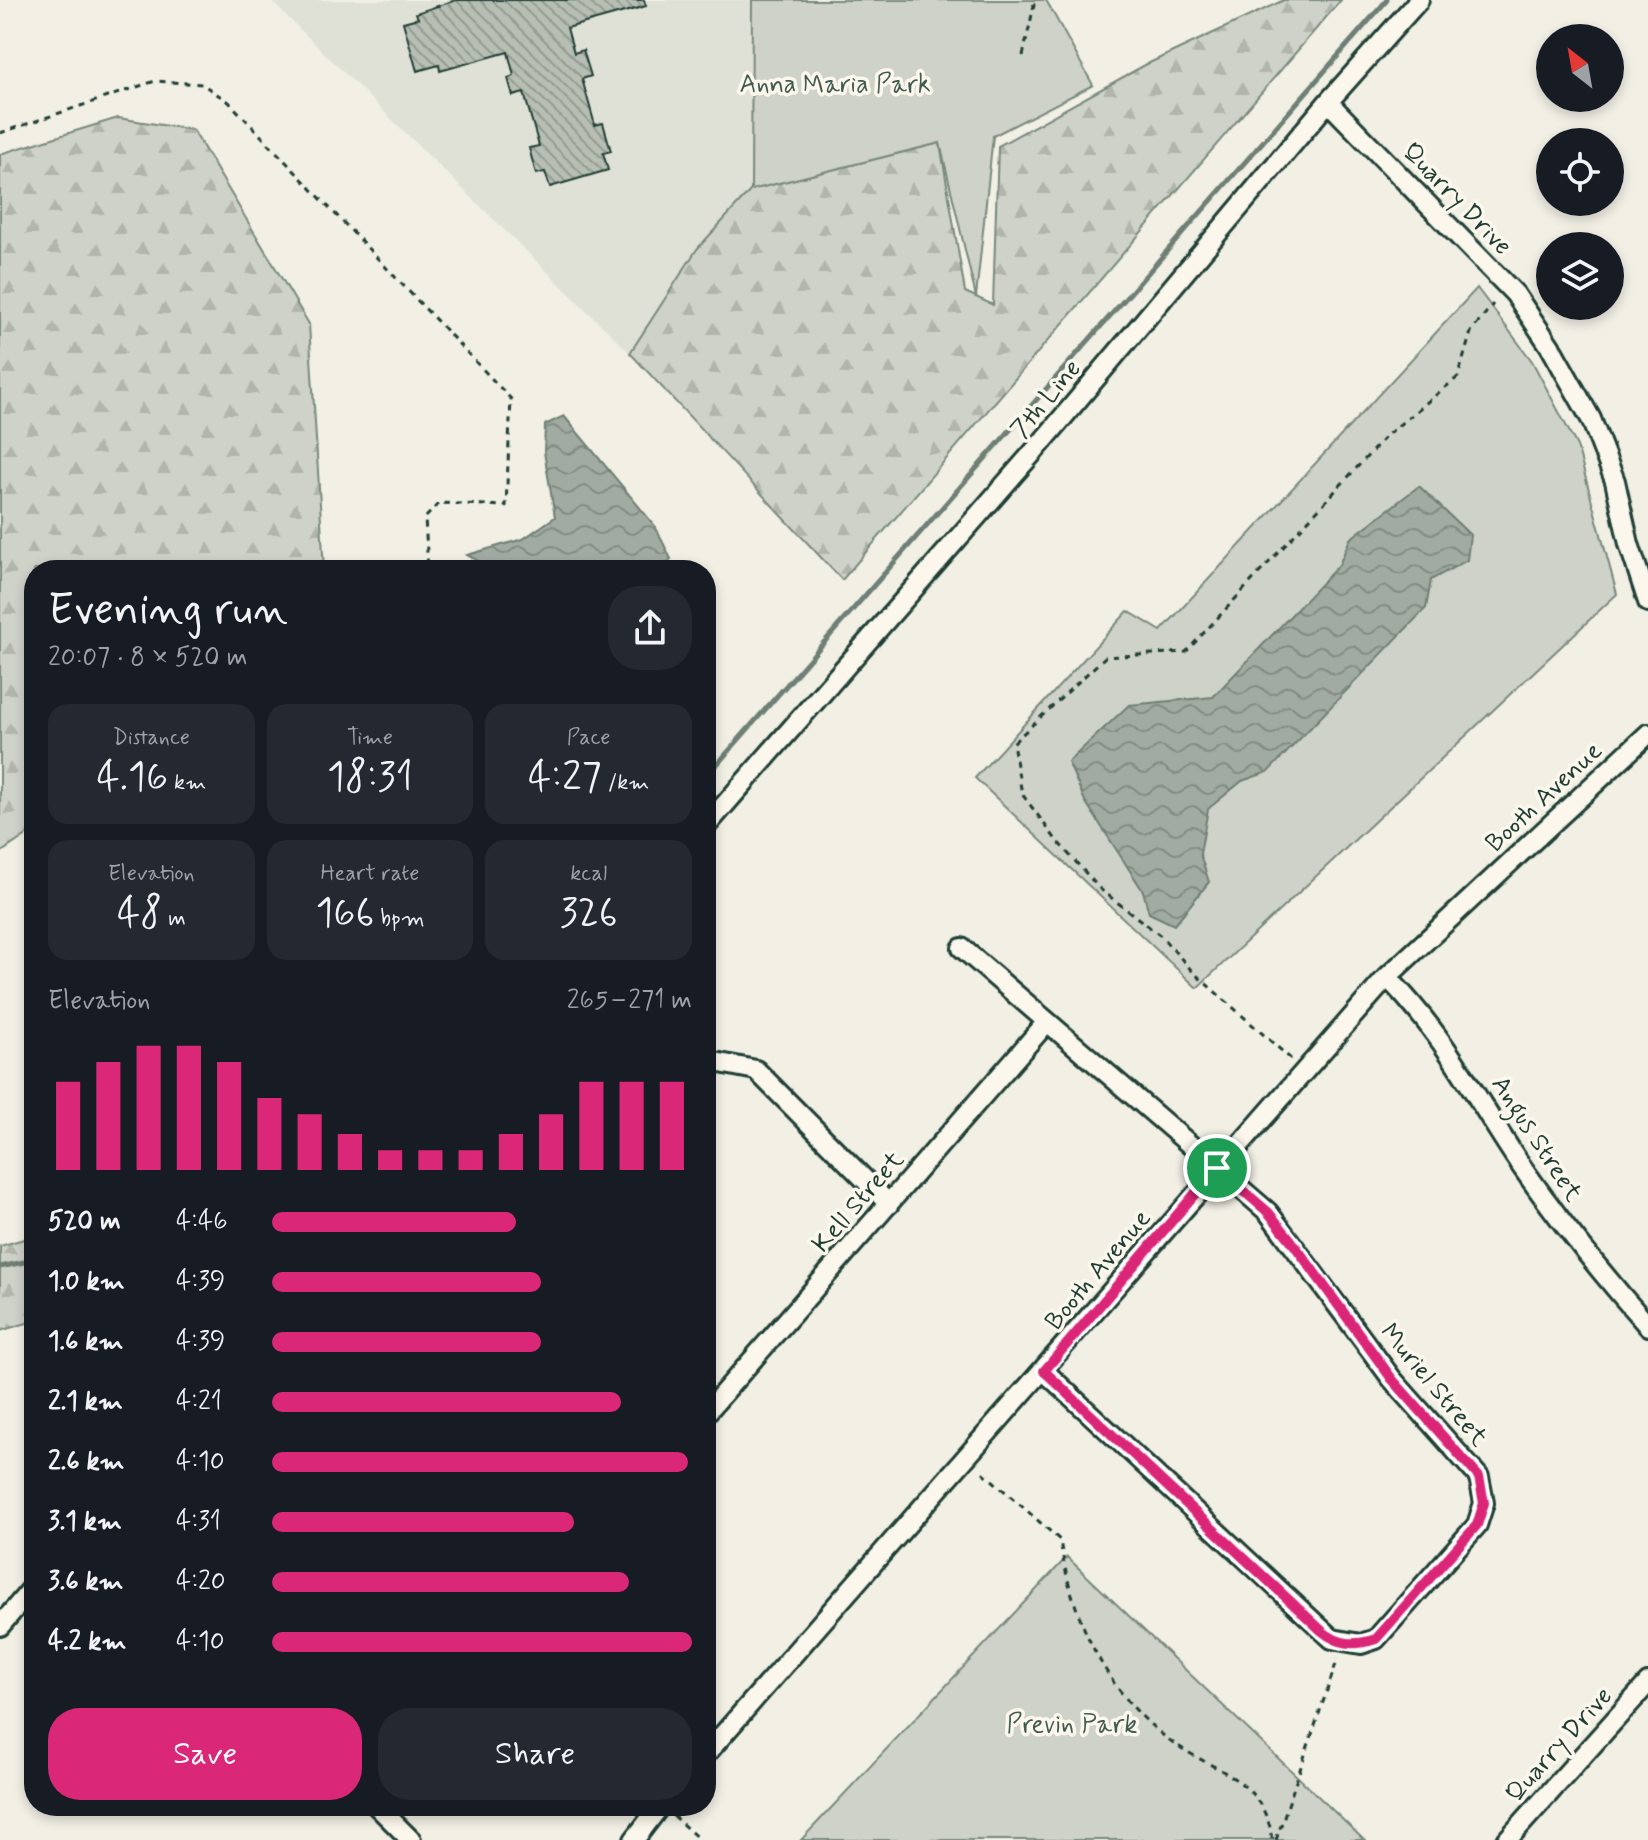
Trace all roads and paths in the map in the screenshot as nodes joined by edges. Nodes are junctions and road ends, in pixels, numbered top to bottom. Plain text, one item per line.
1 (1031, 0) edge
2 (1419, 0) edge
3 (1023, 56) dead end
4 (1328, 102) junction
5 (0, 133) edge
6 (1493, 304) dead end
7 (427, 560) edge
8 (1648, 602) edge
9 (1648, 734) edge
10 (716, 815) edge
11 (962, 948) dead end
12 (1387, 977) junction
13 (1047, 1022) junction
14 (1294, 1061) dead end
15 (716, 1062) edge
16 (1217, 1168) junction
17 (889, 1204) junction
18 (1648, 1326) edge
19 (1044, 1371) junction
20 (716, 1402) edge
21 (983, 1472) dead end
22 (24, 1598) edge
23 (0, 1626) edge
24 (1339, 1655) dead end
25 (1648, 1683) edge
26 (716, 1743) edge
27 (387, 1816) edge
28 (652, 1816) edge
29 (678, 1821) dead end
30 (411, 1840) edge
31 (634, 1840) edge
32 (700, 1840) edge
33 (1274, 1840) edge
34 (1507, 1840) edge

1 - 3 path
2 - 4 street, 7th Line
4 - 8 street, Quarry Drive
4 - 10 street, 7th Line
5 - 7 path
6 - 14 path
9 - 12 street, Booth Avenue
11 - 13 street, Muriel Street
12 - 16 street, Booth Avenue
12 - 18 street, Angus Street
13 - 16 street, Muriel Street
13 - 17 street, Kell Street
15 - 17 street
16 - 19 street, Booth Avenue
16 - 19 street, Muriel Street
17 - 20 street, Kell Street
19 - 26 street, Booth Avenue
21 - 33 path
22 - 23 street
24 - 33 path
25 - 34 street, Quarry Drive
27 - 30 street
28 - 31 street
29 - 32 path

